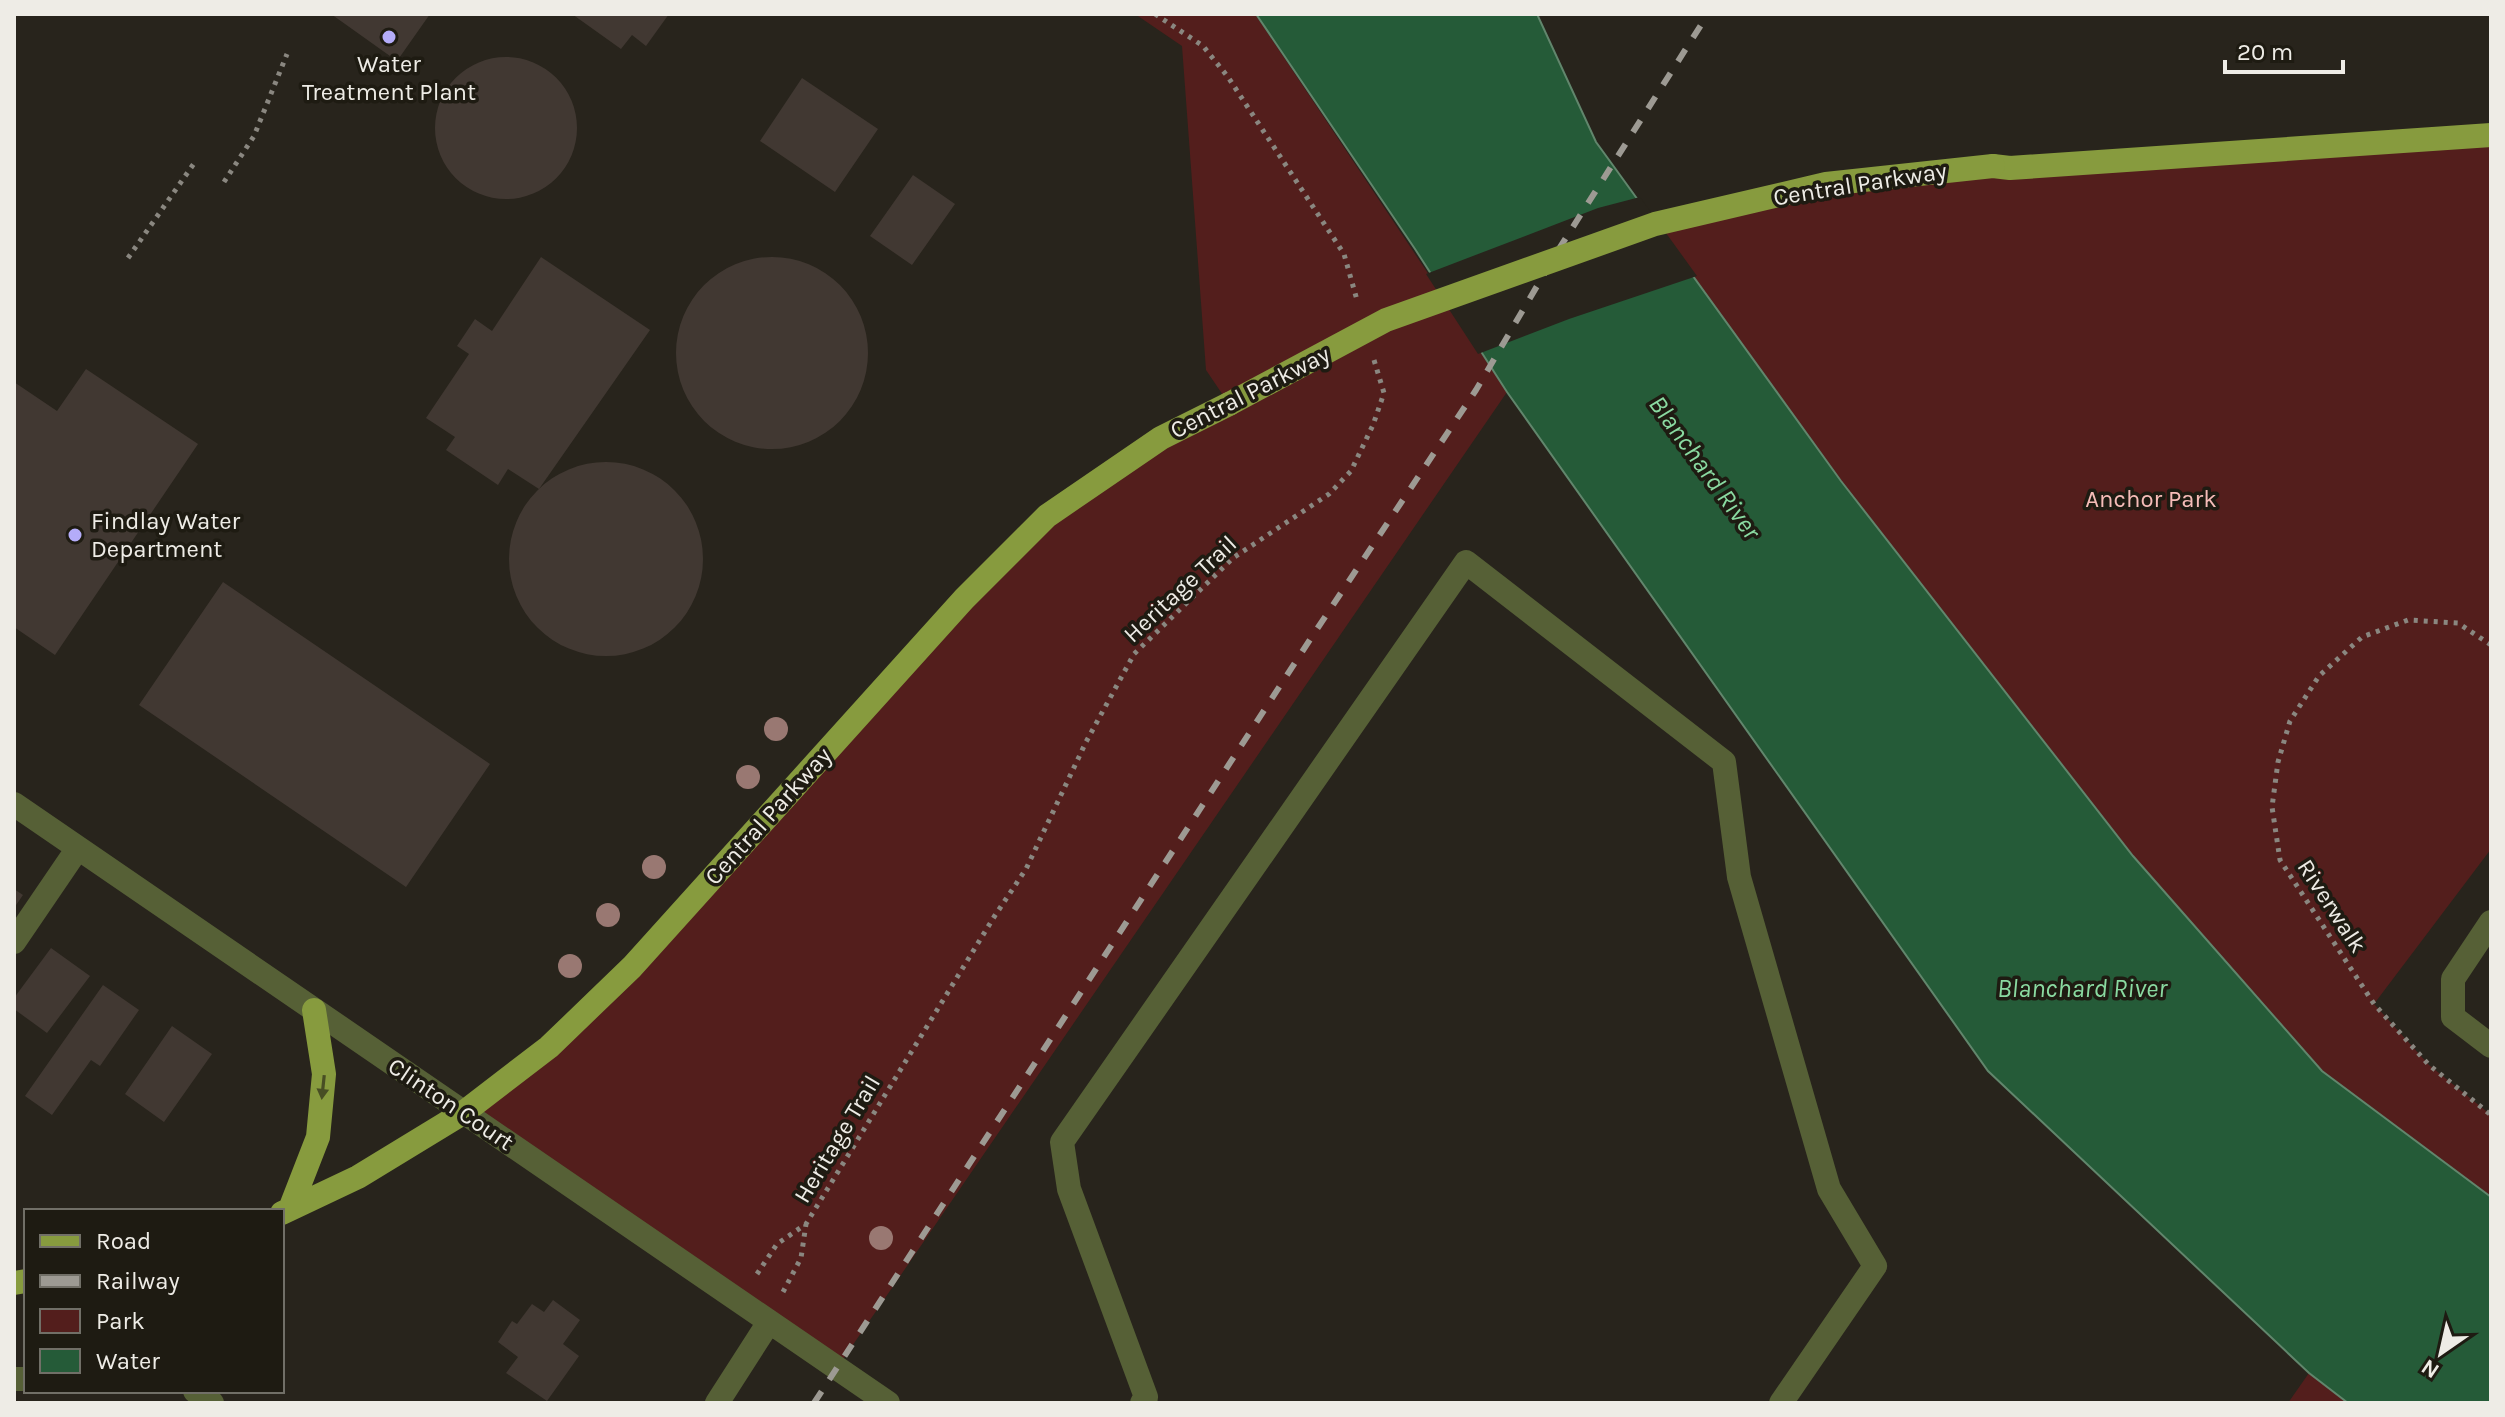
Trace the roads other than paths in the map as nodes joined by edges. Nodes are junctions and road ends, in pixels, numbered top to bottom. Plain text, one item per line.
1 (2491, 135) edge
2 (14, 804) edge
3 (78, 848) junction
4 (2491, 922) edge
5 (14, 942) edge
6 (314, 1010) junction
7 (2491, 1046) edge
8 (463, 1113) junction
9 (286, 1211) edge
10 (769, 1322) junction
11 (1147, 1401) edge
12 (717, 1403) edge
13 (888, 1403) edge
14 (1781, 1403) edge

1 - 8 main road, Central Parkway, bridge
2 - 3 street, Clinton Court
3 - 5 street
3 - 6 street, Clinton Court
4 - 7 street
6 - 8 street, Clinton Court
6 -> 9 main road
8 - 9 main road, Central Parkway
8 - 10 street, Clinton Court
10 - 12 street
10 - 13 street, Clinton Court
11 - 14 street

